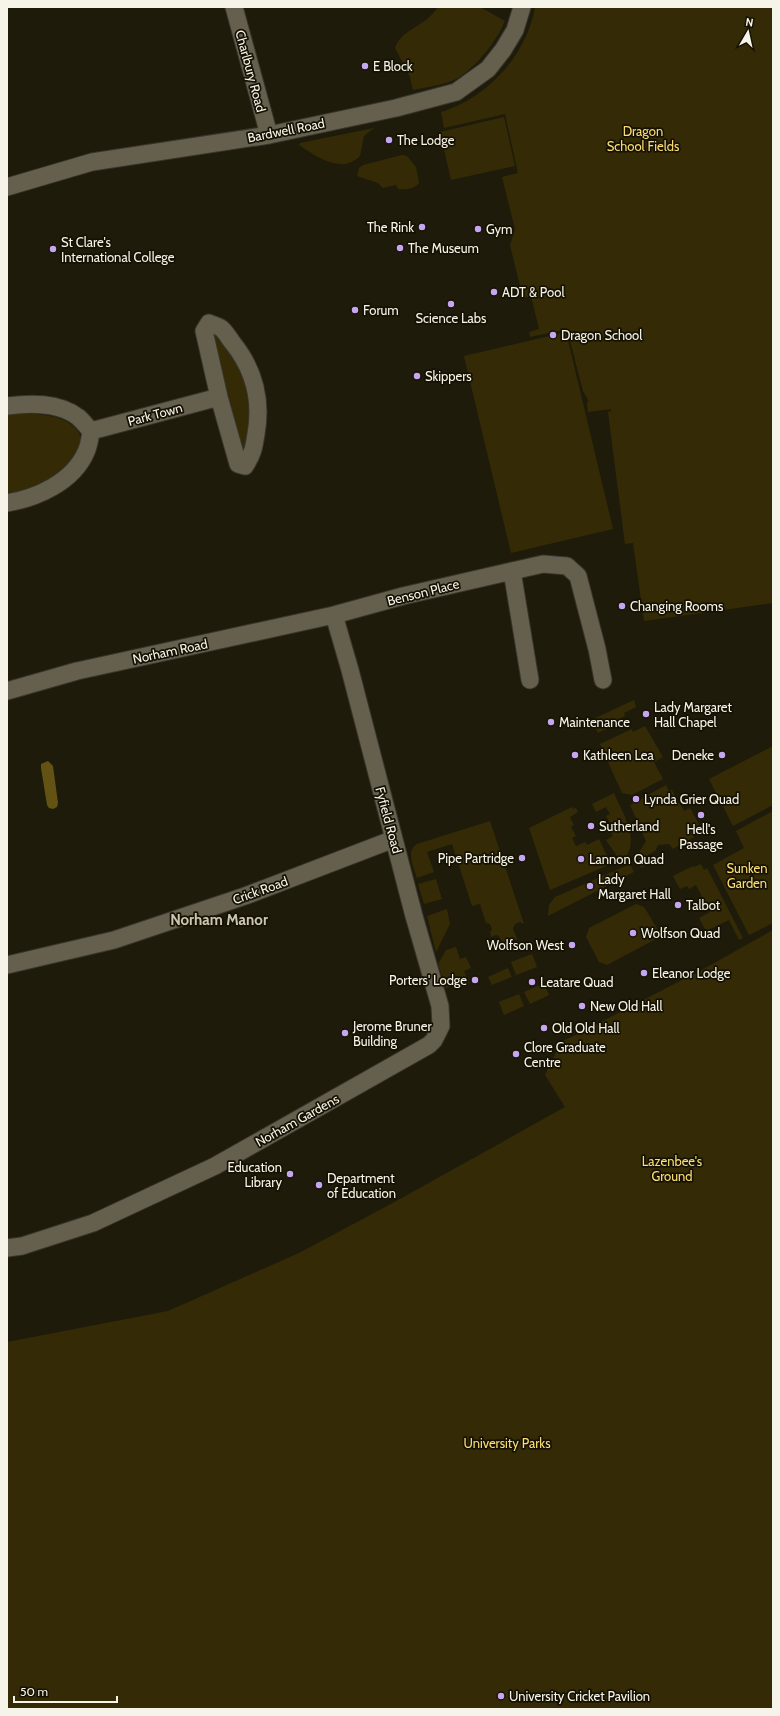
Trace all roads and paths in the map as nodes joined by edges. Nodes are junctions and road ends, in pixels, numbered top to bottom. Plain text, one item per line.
1 (234, 7) edge
2 (522, 7) edge
3 (269, 135) junction
4 (7, 187) edge
5 (219, 397) junction
6 (7, 406) edge
7 (91, 431) junction
8 (7, 503) edge
9 (512, 570) junction
10 (334, 615) junction
11 (530, 680) dead end
12 (603, 680) dead end
13 (7, 691) edge
14 (394, 839) junction
15 (7, 965) edge
16 (441, 1026) joint
17 (7, 1248) edge

1 - 3 street, Charlbury Road
2 - 3 street, Bardwell Road
3 - 4 street, Bardwell Road
5 - 5 street
5 - 7 street, Park Town
6 - 7 street
7 - 8 street
9 - 10 street, Benson Place
9 - 11 street
9 - 12 street, Benson Place
10 - 13 street, Norham Road
10 - 14 street, Fyfield Road
14 - 15 street, Crick Road
14 - 16 street, Fyfield Road
16 - 17 street, Norham Gardens

